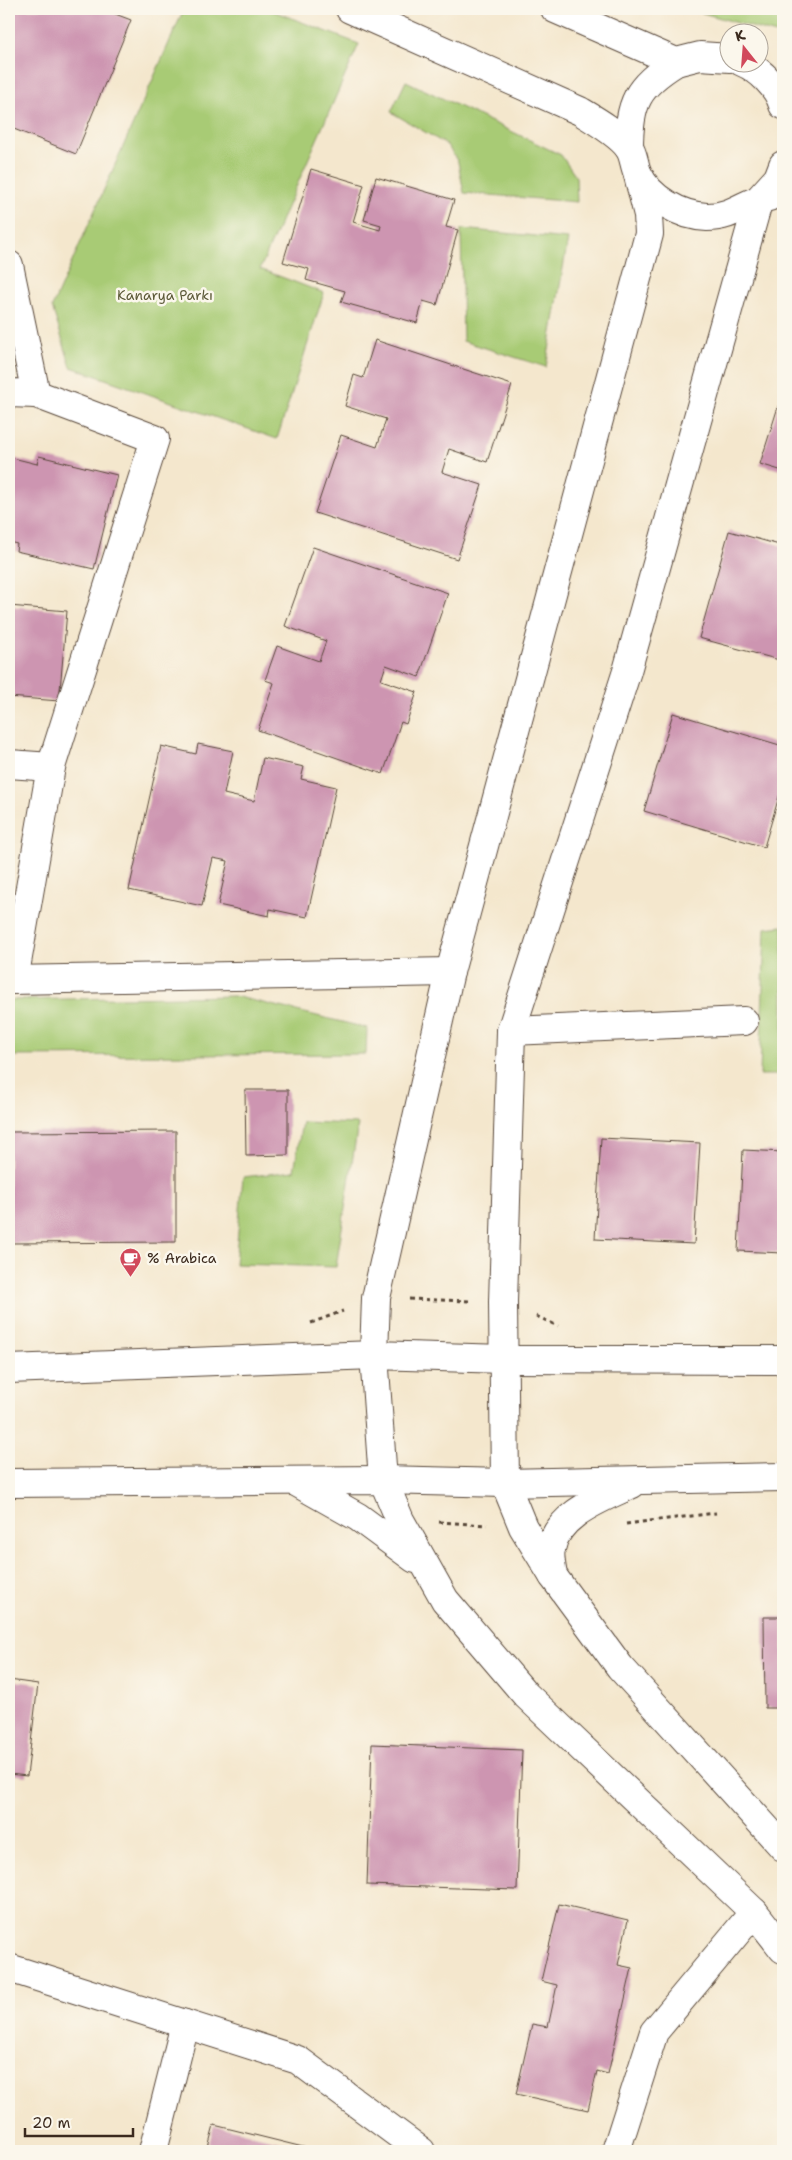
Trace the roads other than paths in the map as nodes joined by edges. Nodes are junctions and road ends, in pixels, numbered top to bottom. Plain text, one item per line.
1 (350, 9) edge
2 (555, 9) edge
3 (720, 57) edge
4 (676, 62) junction
5 (760, 72) edge
6 (776, 81) edge
7 (783, 105) edge
8 (629, 148) junction
9 (783, 165) edge
10 (638, 175) junction
11 (771, 197) edge
12 (9, 265) edge
13 (9, 393) edge
14 (36, 394) junction
15 (9, 764) edge
16 (51, 767) junction
17 (450, 972) junction
18 (11, 980) edge
19 (744, 1021) dead end
20 (511, 1031) junction
21 (374, 1355) junction
22 (504, 1359) junction
23 (783, 1360) edge
24 (9, 1369) edge
25 (783, 1477) edge
26 (292, 1480) junction
27 (383, 1480) junction
28 (639, 1481) junction
29 (505, 1482) junction
30 (9, 1483) edge
31 (426, 1567) junction
32 (553, 1576) junction
33 (783, 1847) edge
34 (754, 1912) junction
35 (783, 1949) edge
36 (9, 1968) edge
37 (185, 2024) junction
38 (153, 2151) edge
39 (421, 2151) edge
40 (616, 2151) edge

1 - 8 street
2 - 4 street
3 - 4 street
4 - 8 street
5 - 6 street
6 - 7 street
8 - 10 street
9 - 11 street
10 - 11 street
10 - 17 street
11 - 20 street
12 - 14 street
13 - 14 street
14 - 16 street
15 - 16 street
16 - 18 street
17 - 18 street
17 - 21 street
19 - 20 street
20 - 22 street
21 - 22 street
21 - 24 street
21 - 27 street
22 - 23 street
22 - 29 street
25 - 28 street
26 - 27 street
26 - 30 street
26 - 31 street
27 - 29 street
27 - 31 street
28 - 29 street
28 - 32 street
29 - 32 street
31 - 34 street
32 - 33 street
34 - 35 street
34 - 40 street
36 - 37 street
37 - 38 street
37 - 39 street

